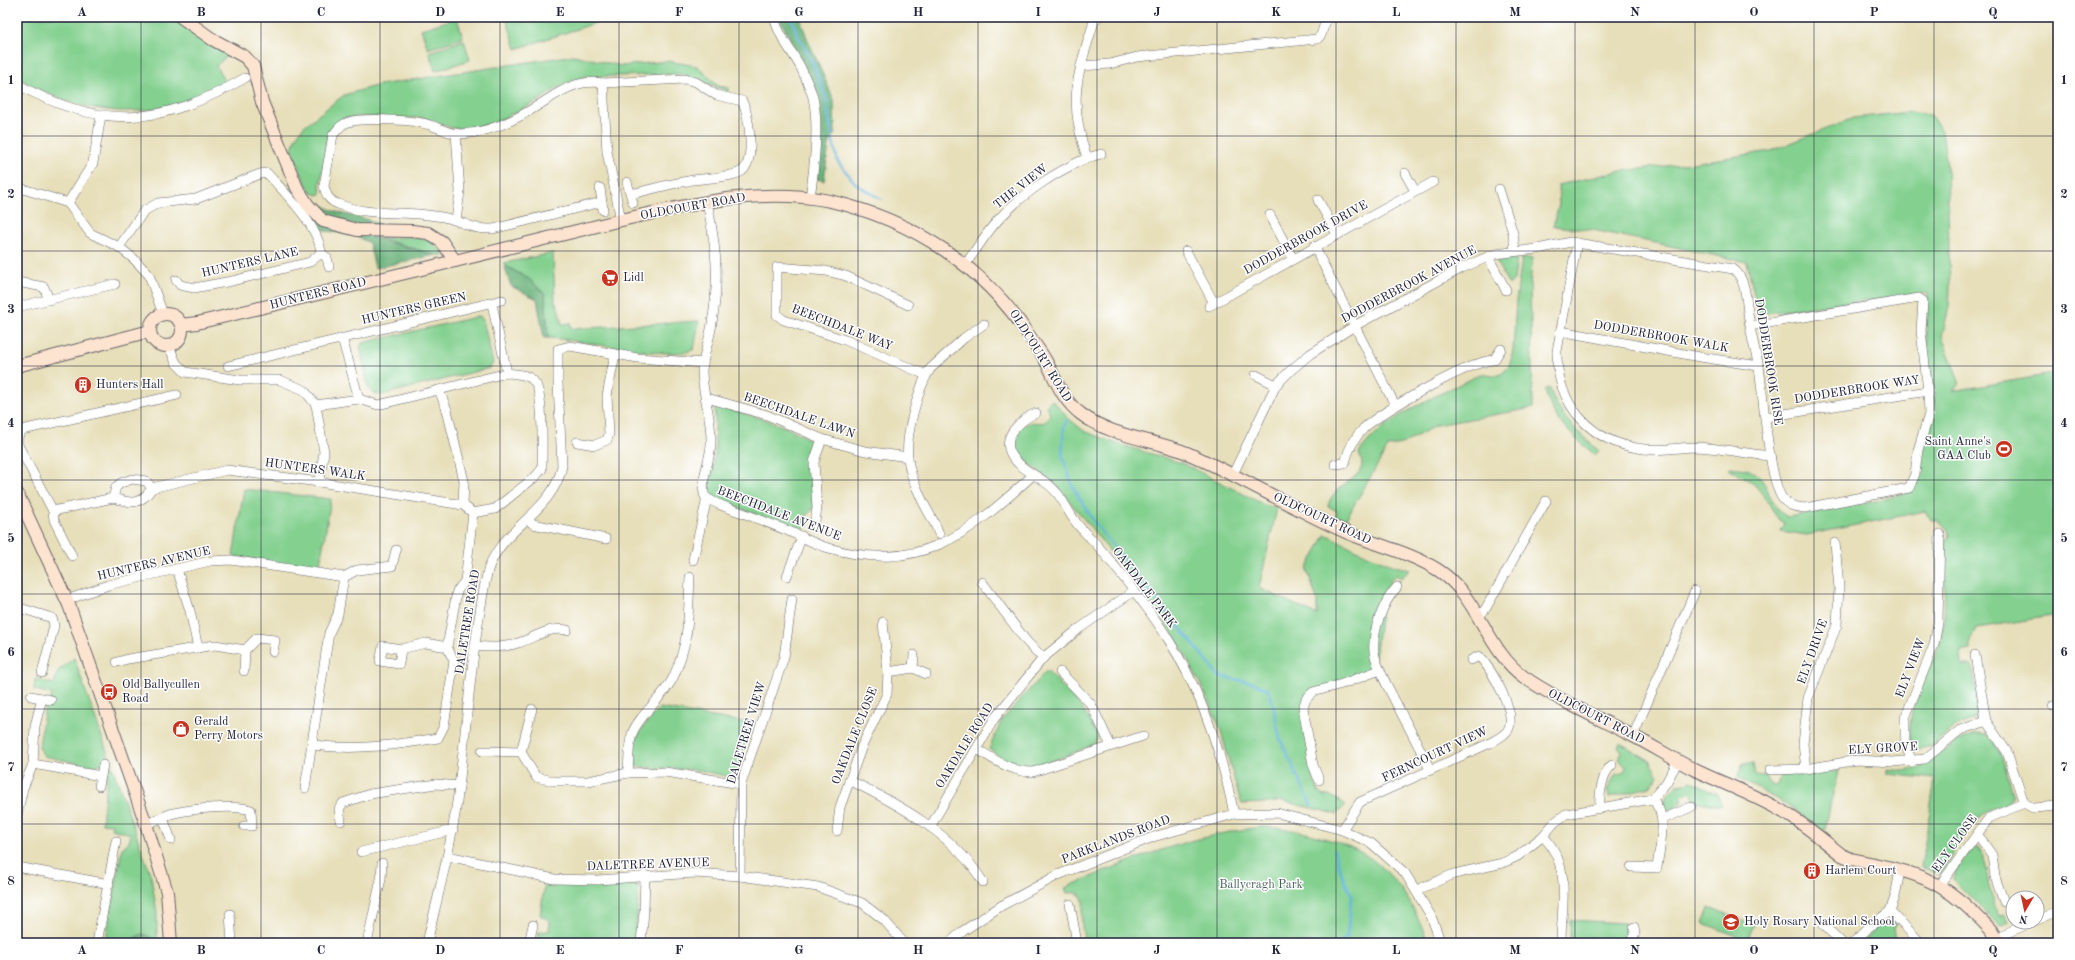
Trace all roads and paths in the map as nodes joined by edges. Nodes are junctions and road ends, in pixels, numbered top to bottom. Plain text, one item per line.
1 (181, 17) edge
2 (774, 17) edge
3 (1098, 17) edge
4 (1327, 17) edge
5 (1081, 66) junction
6 (245, 78) dead end
7 (603, 83) junction
8 (17, 84) edge
9 (101, 116) junction
10 (456, 133) junction
11 (1101, 154) dead end
12 (1087, 158) junction
13 (1405, 173) dead end
14 (627, 182) dead end
15 (1433, 182) dead end
16 (17, 188) edge
17 (600, 188) dead end
18 (1499, 189) dead end
19 (1415, 191) junction
20 (810, 198) junction
21 (1318, 200) dead end
22 (68, 202) junction
23 (707, 202) junction
24 (1270, 215) dead end
25 (456, 220) junction
26 (621, 220) junction
27 (1336, 234) junction
28 (1577, 243) junction
29 (1314, 246) junction
30 (119, 248) junction
31 (1515, 250) junction
32 (1186, 251) dead end
33 (321, 252) junction
34 (1488, 257) junction
35 (1293, 259) junction
36 (455, 261) junction
37 (965, 264) junction
38 (329, 267) dead end
39 (1738, 273) joint
40 (176, 280) dead end
41 (17, 282) edge
42 (115, 284) dead end
43 (1506, 290) dead end
44 (49, 300) junction
45 (502, 300) dead end
46 (492, 304) junction
47 (908, 305) dead end
48 (17, 307) edge
49 (163, 314) junction
50 (984, 324) dead end
51 (181, 325) junction
52 (1356, 325) junction
53 (1750, 326) junction
54 (150, 331) junction
55 (1560, 331) junction
56 (342, 338) junction
57 (169, 346) junction
58 (1501, 349) dead end
59 (615, 354) junction
60 (703, 363) junction
61 (17, 366) edge
62 (228, 366) dead end
63 (1758, 366) junction
64 (507, 373) junction
65 (1256, 374) dead end
66 (926, 375) junction
67 (1276, 385) junction
68 (439, 390) junction
69 (1928, 391) junction
70 (177, 395) dead end
71 (706, 398) junction
72 (359, 399) junction
73 (1395, 405) junction
74 (316, 406) junction
75 (1036, 413) dead end
76 (1766, 417) junction
77 (822, 439) junction
78 (577, 442) dead end
79 (1771, 456) junction
80 (908, 457) junction
81 (1335, 464) dead end
82 (1033, 475) junction
83 (1232, 476) junction
84 (319, 482) junction
85 (152, 488) junction
86 (18, 496) edge
87 (113, 498) junction
88 (707, 498) junction
89 (1546, 501) dead end
90 (463, 505) junction
91 (53, 511) junction
92 (473, 513) junction
93 (528, 520) junction
94 (815, 521) dead end
95 (939, 534) dead end
96 (1940, 534) dead end
97 (802, 536) junction
98 (606, 539) dead end
99 (1835, 542) dead end
100 (396, 550) dead end
101 (72, 556) dead end
102 (693, 560) dead end
103 (178, 569) junction
104 (787, 576) dead end
105 (344, 577) junction
106 (690, 577) dead end
107 (982, 582) dead end
108 (1397, 587) dead end
109 (1134, 591) junction
110 (1695, 591) dead end
111 (792, 599) dead end
112 (67, 600) junction
113 (17, 607) edge
114 (1478, 618) junction
115 (883, 622) dead end
116 (567, 630) dead end
117 (475, 646) junction
118 (447, 647) junction
119 (198, 648) junction
120 (401, 649) dead end
121 (245, 650) junction
122 (273, 652) dead end
123 (914, 655) dead end
124 (1975, 655) dead end
125 (1043, 658) junction
126 (1471, 660) dead end
127 (117, 662) dead end
128 (913, 668) junction
129 (1380, 670) junction
130 (244, 671) dead end
131 (888, 672) junction
132 (1060, 672) dead end
133 (42, 673) dead end
134 (926, 674) dead end
135 (31, 696) dead end
136 (532, 709) dead end
137 (1986, 721) junction
138 (1143, 736) dead end
139 (1633, 736) junction
140 (313, 745) junction
141 (1111, 746) junction
142 (977, 749) junction
143 (482, 751) dead end
144 (521, 752) junction
145 (1678, 761) junction
146 (1912, 762) junction
147 (33, 764) junction
148 (103, 765) dead end
149 (1612, 765) dead end
150 (1806, 769) junction
151 (1430, 770) junction
152 (1770, 770) dead end
153 (628, 773) junction
154 (101, 776) junction
155 (849, 780) junction
156 (1319, 780) dead end
157 (741, 784) junction
158 (99, 786) dead end
159 (459, 786) junction
160 (305, 788) dead end
161 (1652, 799) junction
162 (2024, 803) junction
163 (2058, 806) edge
164 (1600, 807) junction
165 (1691, 807) dead end
166 (1234, 814) junction
167 (17, 815) edge
168 (163, 818) junction
169 (1662, 820) junction
170 (341, 821) dead end
171 (146, 824) junction
172 (244, 826) dead end
173 (930, 826) junction
174 (453, 830) junction
175 (1342, 830) junction
176 (837, 831) dead end
177 (1978, 835) junction
178 (1543, 836) junction
179 (171, 840) dead end
180 (116, 841) dead end
181 (361, 852) dead end
182 (448, 856) junction
183 (382, 863) dead end
184 (17, 867) edge
185 (1631, 867) dead end
186 (1900, 870) junction
187 (645, 875) junction
188 (740, 876) junction
189 (983, 882) dead end
190 (109, 884) junction
191 (1940, 885) junction
192 (1417, 890) junction
193 (2004, 902) dead end
194 (1070, 904) dead end
195 (1890, 911) junction
196 (2058, 911) edge
197 (230, 914) dead end
198 (2045, 917) edge
199 (1824, 924) dead end
200 (533, 925) dead end
201 (1634, 927) dead end
202 (2014, 930) edge
203 (1999, 942) edge
204 (97, 943) edge
205 (171, 943) edge
206 (232, 943) edge
207 (367, 943) edge
208 (427, 943) edge
209 (529, 943) edge
210 (641, 943) edge
211 (904, 943) edge
212 (949, 943) edge
213 (1077, 943) edge
214 (1441, 943) edge
215 (1561, 943) edge
216 (1632, 943) edge
217 (1842, 943) edge
218 (1853, 943) edge
219 (1921, 943) edge

1 - 36 street
2 - 20 street
3 - 5 street
4 - 5 street
5 - 12 street
6 - 9 street
7 - 10 street
7 - 14 street
7 - 26 street
8 - 9 street
9 - 22 street
10 - 25 street
10 - 25 street
11 - 12 street, THE VIEW
12 - 37 street, THE VIEW
13 - 19 street
15 - 19 street, DODDERBROOK DRIVE
16 - 22 street
17 - 25 street
18 - 31 street
19 - 27 street, DODDERBROOK DRIVE
20 - 23 street, OLDCOURT ROAD
20 - 37 street, OLDCOURT ROAD
21 - 27 street
22 - 30 street
23 - 26 street, OLDCOURT ROAD
23 - 60 street
24 - 35 street
26 - 36 street, OLDCOURT ROAD
27 - 29 street, DODDERBROOK DRIVE
28 - 31 street, DODDERBROOK AVENUE
28 - 39 street, DODDERBROOK AVENUE
28 - 55 street
29 - 35 street, DODDERBROOK DRIVE
29 - 52 street
30 - 33 street
30 - 49 street
31 - 34 street, DODDERBROOK AVENUE
32 - 35 street, DODDERBROOK DRIVE
33 - 38 street
33 - 40 street, HUNTERS LANE
34 - 43 street
34 - 52 street, DODDERBROOK AVENUE
36 - 51 street, HUNTERS ROAD
37 - 83 street, OLDCOURT ROAD
39 - 53 street, DODDERBROOK RISE
41 - 44 street
42 - 44 street
44 - 48 street
45 - 46 street, HUNTERS GREEN
46 - 56 street, HUNTERS GREEN
46 - 64 street
47 - 66 street, BEECHDALE WAY
49 - 51 street
49 - 54 street
50 - 66 street
51 - 57 street
52 - 67 street, DODDERBROOK AVENUE
52 - 73 street
53 - 63 street, DODDERBROOK RISE
53 - 69 street
54 - 57 street
54 - 61 street
55 - 63 street, DODDERBROOK WALK
55 - 79 street
56 - 62 street, HUNTERS GREEN
56 - 72 street
57 - 74 street
58 - 73 street
59 - 60 street
59 - 78 street
59 - 93 street, DALETREE ROAD
60 - 71 street
63 - 76 street, DODDERBROOK RISE
64 - 68 street
64 - 92 street
65 - 67 street
66 - 80 street
67 - 83 street, DODDERBROOK AVENUE
68 - 72 street
68 - 90 street
69 - 76 street, DODDERBROOK WAY
69 - 79 street, DODDERBROOK RISE
70 - 91 street
71 - 77 street, BEECHDALE LAWN
71 - 88 street
72 - 74 street
73 - 81 street
74 - 84 street
75 - 82 street, OAKDALE PARK
76 - 79 street, DODDERBROOK RISE
77 - 80 street, BEECHDALE LAWN
77 - 94 street
80 - 95 street
82 - 97 street, BEECHDALE AVENUE
82 - 109 street, OAKDALE PARK
83 - 114 street, OLDCOURT ROAD
84 - 85 street, HUNTERS WALK
84 - 90 street, HUNTERS WALK
85 - 87 street
85 - 87 street
86 - 112 street
87 - 91 street
88 - 97 street, BEECHDALE AVENUE
88 - 102 street
89 - 114 street
90 - 92 street, HUNTERS WALK
91 - 101 street
92 - 118 street
93 - 98 street
93 - 117 street, DALETREE ROAD
96 - 146 street, ELY VIEW
97 - 104 street
99 - 150 street, ELY DRIVE
100 - 105 street
103 - 105 street, HUNTERS AVENUE
103 - 112 street, HUNTERS AVENUE
103 - 119 street
105 - 140 street
106 - 153 street
107 - 125 street
108 - 129 street
109 - 125 street, OAKDALE ROAD
109 - 166 street, OAKDALE PARK
110 - 139 street
111 - 157 street, DALETREE VIEW
112 - 171 street
113 - 133 street
114 - 139 street, OLDCOURT ROAD
115 - 131 street, OAKDALE CLOSE
116 - 117 street
117 - 159 street, DALETREE ROAD
118 - 120 street
118 - 140 street
119 - 121 street
119 - 127 street
121 - 122 street
121 - 130 street
123 - 128 street
124 - 137 street
125 - 142 street, OAKDALE ROAD
126 - 151 street, FERNCOURT VIEW
128 - 131 street
128 - 134 street
129 - 151 street
129 - 156 street
131 - 155 street, OAKDALE CLOSE
132 - 141 street
135 - 147 street
136 - 144 street
137 - 146 street, ELY GROVE
137 - 162 street
138 - 141 street
139 - 145 street, OLDCOURT ROAD
140 - 160 street
141 - 142 street
142 - 173 street, OAKDALE ROAD
143 - 144 street
144 - 153 street
145 - 161 street
145 - 186 street, OLDCOURT ROAD
146 - 150 street, ELY GROVE
147 - 154 street
147 - 167 street
148 - 154 street
149 - 164 street
150 - 152 street, ELY GROVE
151 - 175 street, FERNCOURT VIEW
153 - 157 street
154 - 158 street
155 - 173 street
155 - 176 street, OAKDALE CLOSE
157 - 188 street, DALETREE VIEW
159 - 170 street
159 - 174 street, DALETREE ROAD
161 - 164 street
161 - 169 street
162 - 163 street
162 - 177 street, ELY CLOSE
164 - 178 street
165 - 169 street
166 - 175 street, PARKLANDS ROAD
166 - 212 street, PARKLANDS ROAD
168 - 171 street
168 - 172 street
168 - 179 street
169 - 185 street
171 - 205 street
173 - 189 street
174 - 181 street
174 - 182 street, DALETREE ROAD
175 - 192 street, PARKLANDS ROAD
177 - 191 street, ELY CLOSE
177 - 193 street
178 - 192 street
178 - 215 street
180 - 190 street
182 - 187 street, DALETREE AVENUE
182 - 208 street, DALETREE ROAD
183 - 207 street
184 - 190 street
186 - 191 street, OLDCOURT ROAD
186 - 195 street
187 - 188 street, DALETREE AVENUE
187 - 210 street
188 - 211 street, DALETREE AVENUE
190 - 204 street
191 - 203 street, OLDCOURT ROAD
192 - 214 street, PARKLANDS ROAD
194 - 213 street
195 - 218 street
195 - 219 street
196 - 198 street
197 - 206 street
199 - 217 street
200 - 209 street
201 - 216 street
202 - 203 street

